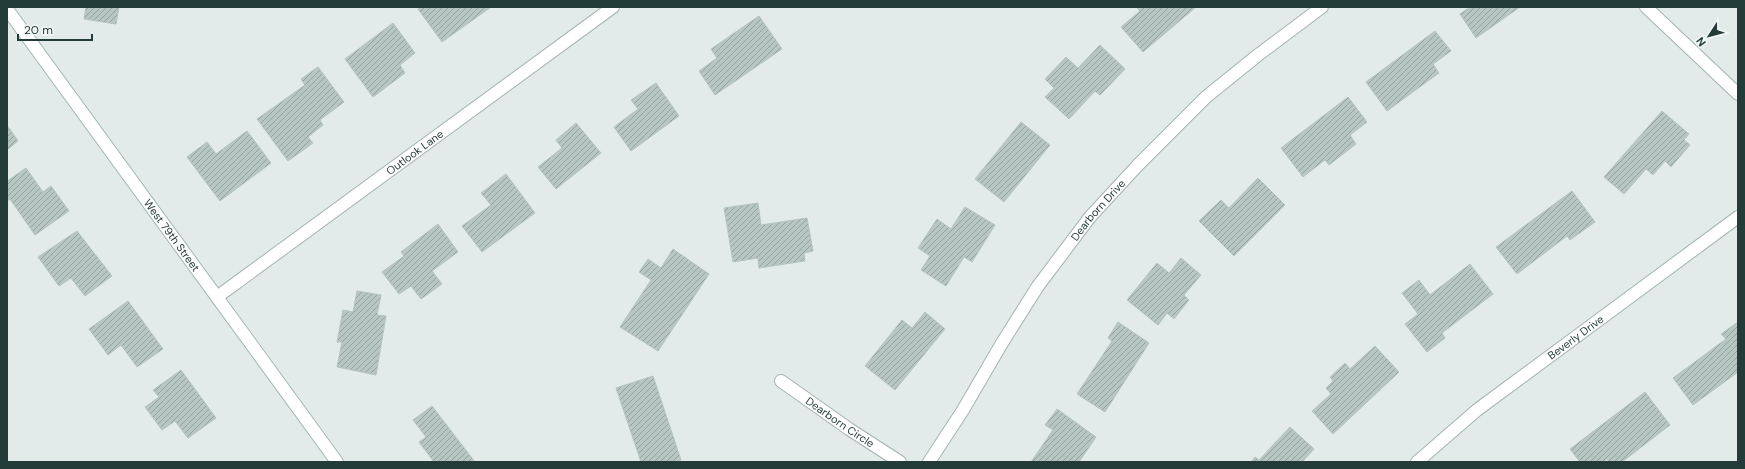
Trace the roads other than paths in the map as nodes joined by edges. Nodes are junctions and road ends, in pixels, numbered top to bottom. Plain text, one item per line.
1 (613, 7) edge
2 (1322, 7) edge
3 (1646, 7) edge
4 (7, 9) edge
5 (1738, 94) edge
6 (1738, 217) edge
7 (217, 297) junction
8 (781, 381) dead end
9 (337, 462) edge
10 (900, 462) edge
11 (929, 462) edge
12 (1417, 462) edge

1 - 7 street, Outlook Lane
2 - 11 street, Dearborn Drive
3 - 5 street
4 - 7 street, West 79th Street
6 - 12 street, Beverly Drive
7 - 9 street, West 79th Street
8 - 10 street, Dearborn Circle

